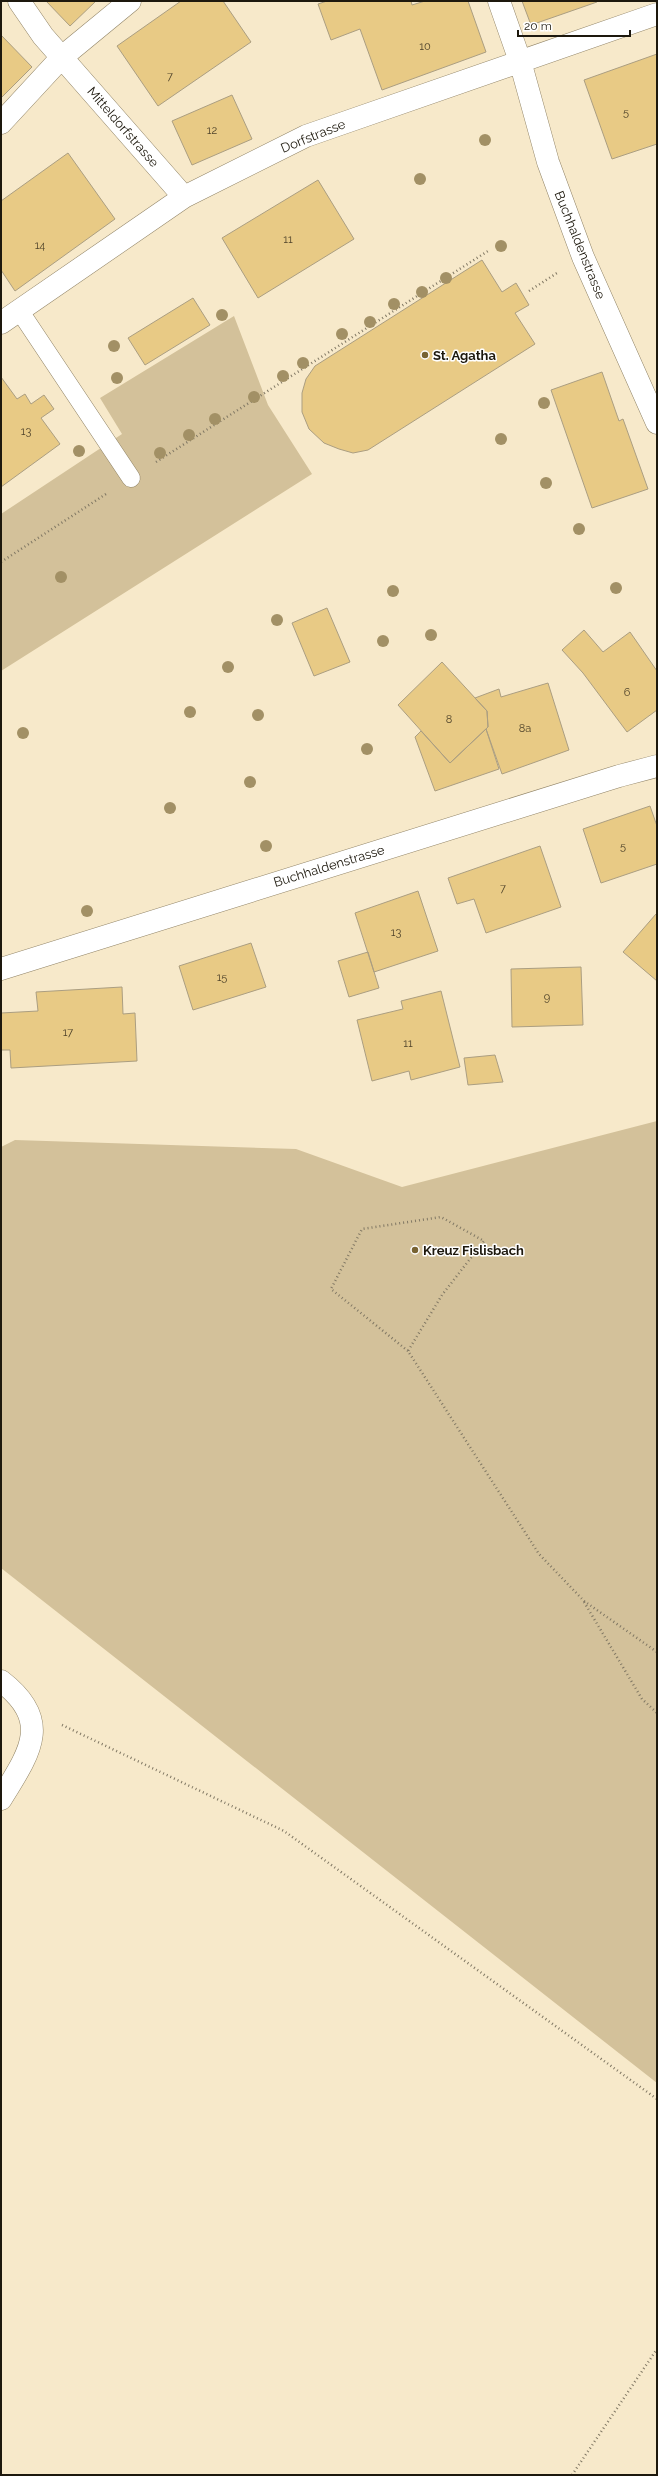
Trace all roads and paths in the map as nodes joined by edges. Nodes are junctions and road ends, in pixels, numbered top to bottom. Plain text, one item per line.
1 (18, 1) edge
2 (130, 1) edge
3 (499, 1) edge
4 (657, 14) edge
5 (62, 57) junction
6 (520, 61) junction
7 (1, 123) edge
8 (184, 197) junction
9 (488, 251) dead end
10 (19, 310) junction
11 (1, 323) edge
12 (657, 423) edge
13 (131, 478) junction
14 (1, 562) edge
15 (657, 766) edge
16 (1, 969) edge
17 (408, 1351) junction
18 (584, 1601) junction
19 (657, 1652) edge
20 (1, 1681) edge
21 (657, 1713) edge
22 (31, 1715) junction
23 (1, 1799) edge
24 (657, 2099) edge
25 (657, 2348) edge
26 (572, 2475) edge

1 - 5 street, Mitteldorfstrasse
2 - 5 street
3 - 6 street, Buchhaldenstrasse
4 - 6 street, Dorfstrasse
5 - 7 street
5 - 8 street, Mitteldorfstrasse
6 - 8 street, Dorfstrasse
6 - 12 street, Buchhaldenstrasse
8 - 10 street, Dorfstrasse
9 - 13 path
10 - 11 street, Dorfstrasse
10 - 13 lane
13 - 14 path
15 - 16 street, Buchhaldenstrasse
17 - 17 path
17 - 18 path
18 - 19 path
18 - 21 path
20 - 22 street
22 - 23 street
22 - 24 path
25 - 26 path

